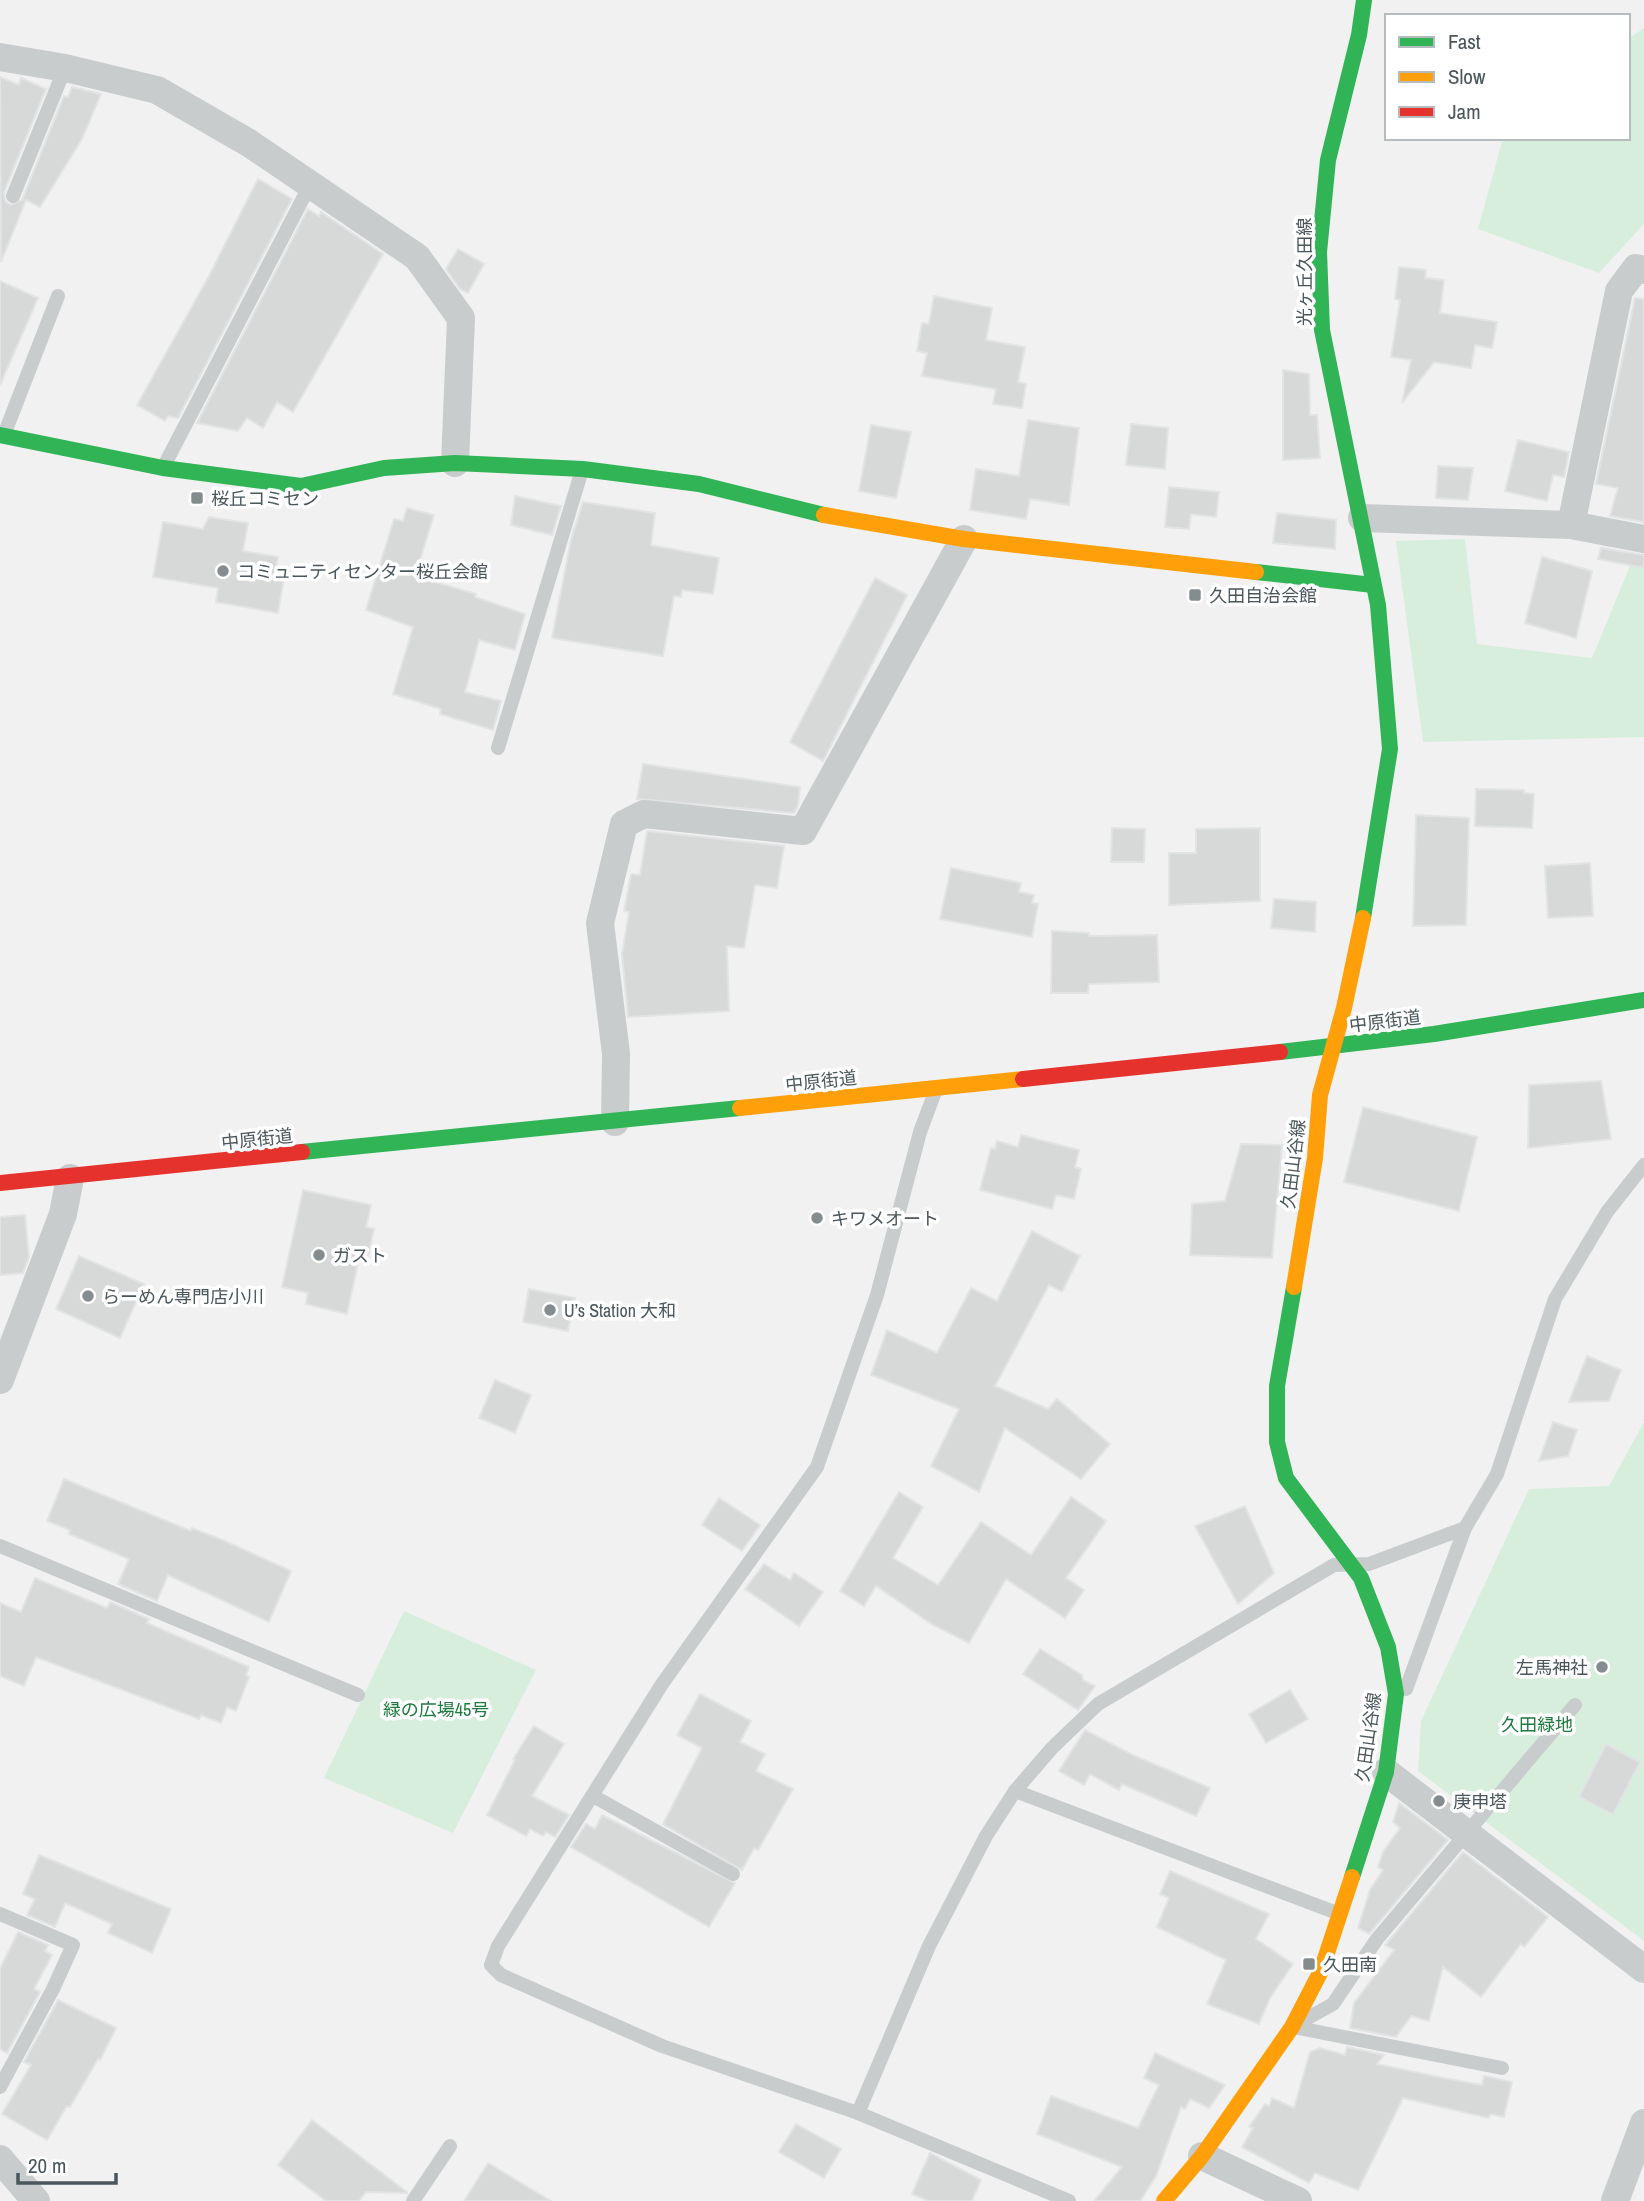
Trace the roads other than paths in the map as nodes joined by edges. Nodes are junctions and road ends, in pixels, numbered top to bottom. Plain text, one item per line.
1 (1364, 0) edge
2 (0, 57) edge
3 (65, 68) junction
4 (310, 184) junction
5 (13, 196) dead end
6 (1641, 266) edge
7 (58, 296) dead end
8 (2, 436) edge
9 (455, 463) junction
10 (163, 468) junction
11 (583, 469) junction
12 (1362, 518) junction
13 (1571, 525) junction
14 (964, 539) junction
15 (1644, 539) edge
16 (1373, 585) junction
17 (498, 748) dead end
18 (1644, 1000) edge
19 (1334, 1046) junction
20 (936, 1088) junction
21 (615, 1122) junction
22 (1644, 1165) edge
23 (70, 1178) junction
24 (0, 1183) edge
25 (0, 1380) edge
26 (1465, 1528) junction
27 (0, 1546) edge
28 (1352, 1563) junction
29 (358, 1695) dead end
30 (1575, 1704) dead end
31 (1392, 1727) junction
32 (1386, 1772) junction
33 (1015, 1791) junction
34 (593, 1796) junction
35 (1467, 1834) junction
36 (733, 1874) dead end
37 (0, 1914) edge
38 (1341, 1915) junction
39 (1644, 1969) edge
40 (1292, 2027) junction
41 (1502, 2068) dead end
42 (0, 2087) edge
43 (858, 2113) junction
44 (1644, 2123) edge
45 (450, 2146) dead end
46 (1202, 2156) junction
47 (0, 2159) edge
48 (36, 2201) edge
49 (413, 2201) edge
50 (1069, 2201) edge
51 (1164, 2201) edge
52 (1298, 2201) edge
53 (1615, 2201) edge

1 - 12 street, 光ヶ丘久田線
2 - 3 street
3 - 4 street
3 - 5 lane
4 - 9 street
4 - 10 lane
6 - 13 street
7 - 8 lane
8 - 10 street
9 - 10 street
9 - 11 street
11 - 14 street
11 - 17 lane
12 - 13 street
12 - 16 street, 光ヶ丘久田線
13 - 15 street
14 - 16 street
14 - 21 street
16 - 19 street, 久田山谷線
18 - 19 street, 中原街道
19 - 20 street, 中原街道
19 - 28 street, 久田山谷線
20 - 21 street, 中原街道
20 - 34 lane
21 - 23 street, 中原街道
22 - 26 lane
23 - 24 street, 中原街道
23 - 25 street
26 - 28 lane
26 - 31 lane
27 - 29 lane
28 - 31 street, 久田山谷線
28 - 33 lane
30 - 35 lane
31 - 32 street, 久田山谷線
32 - 35 street
32 - 38 street, 久田山谷線
33 - 38 lane
33 - 43 lane
34 - 36 lane
34 - 43 lane
35 - 39 street
35 - 40 lane
37 - 42 lane
38 - 40 street, 久田山谷線
40 - 41 lane
40 - 46 street, 久田山谷線
43 - 50 lane
44 - 53 street
45 - 49 lane
46 - 51 street, 久田山谷線
46 - 52 street
47 - 48 street

